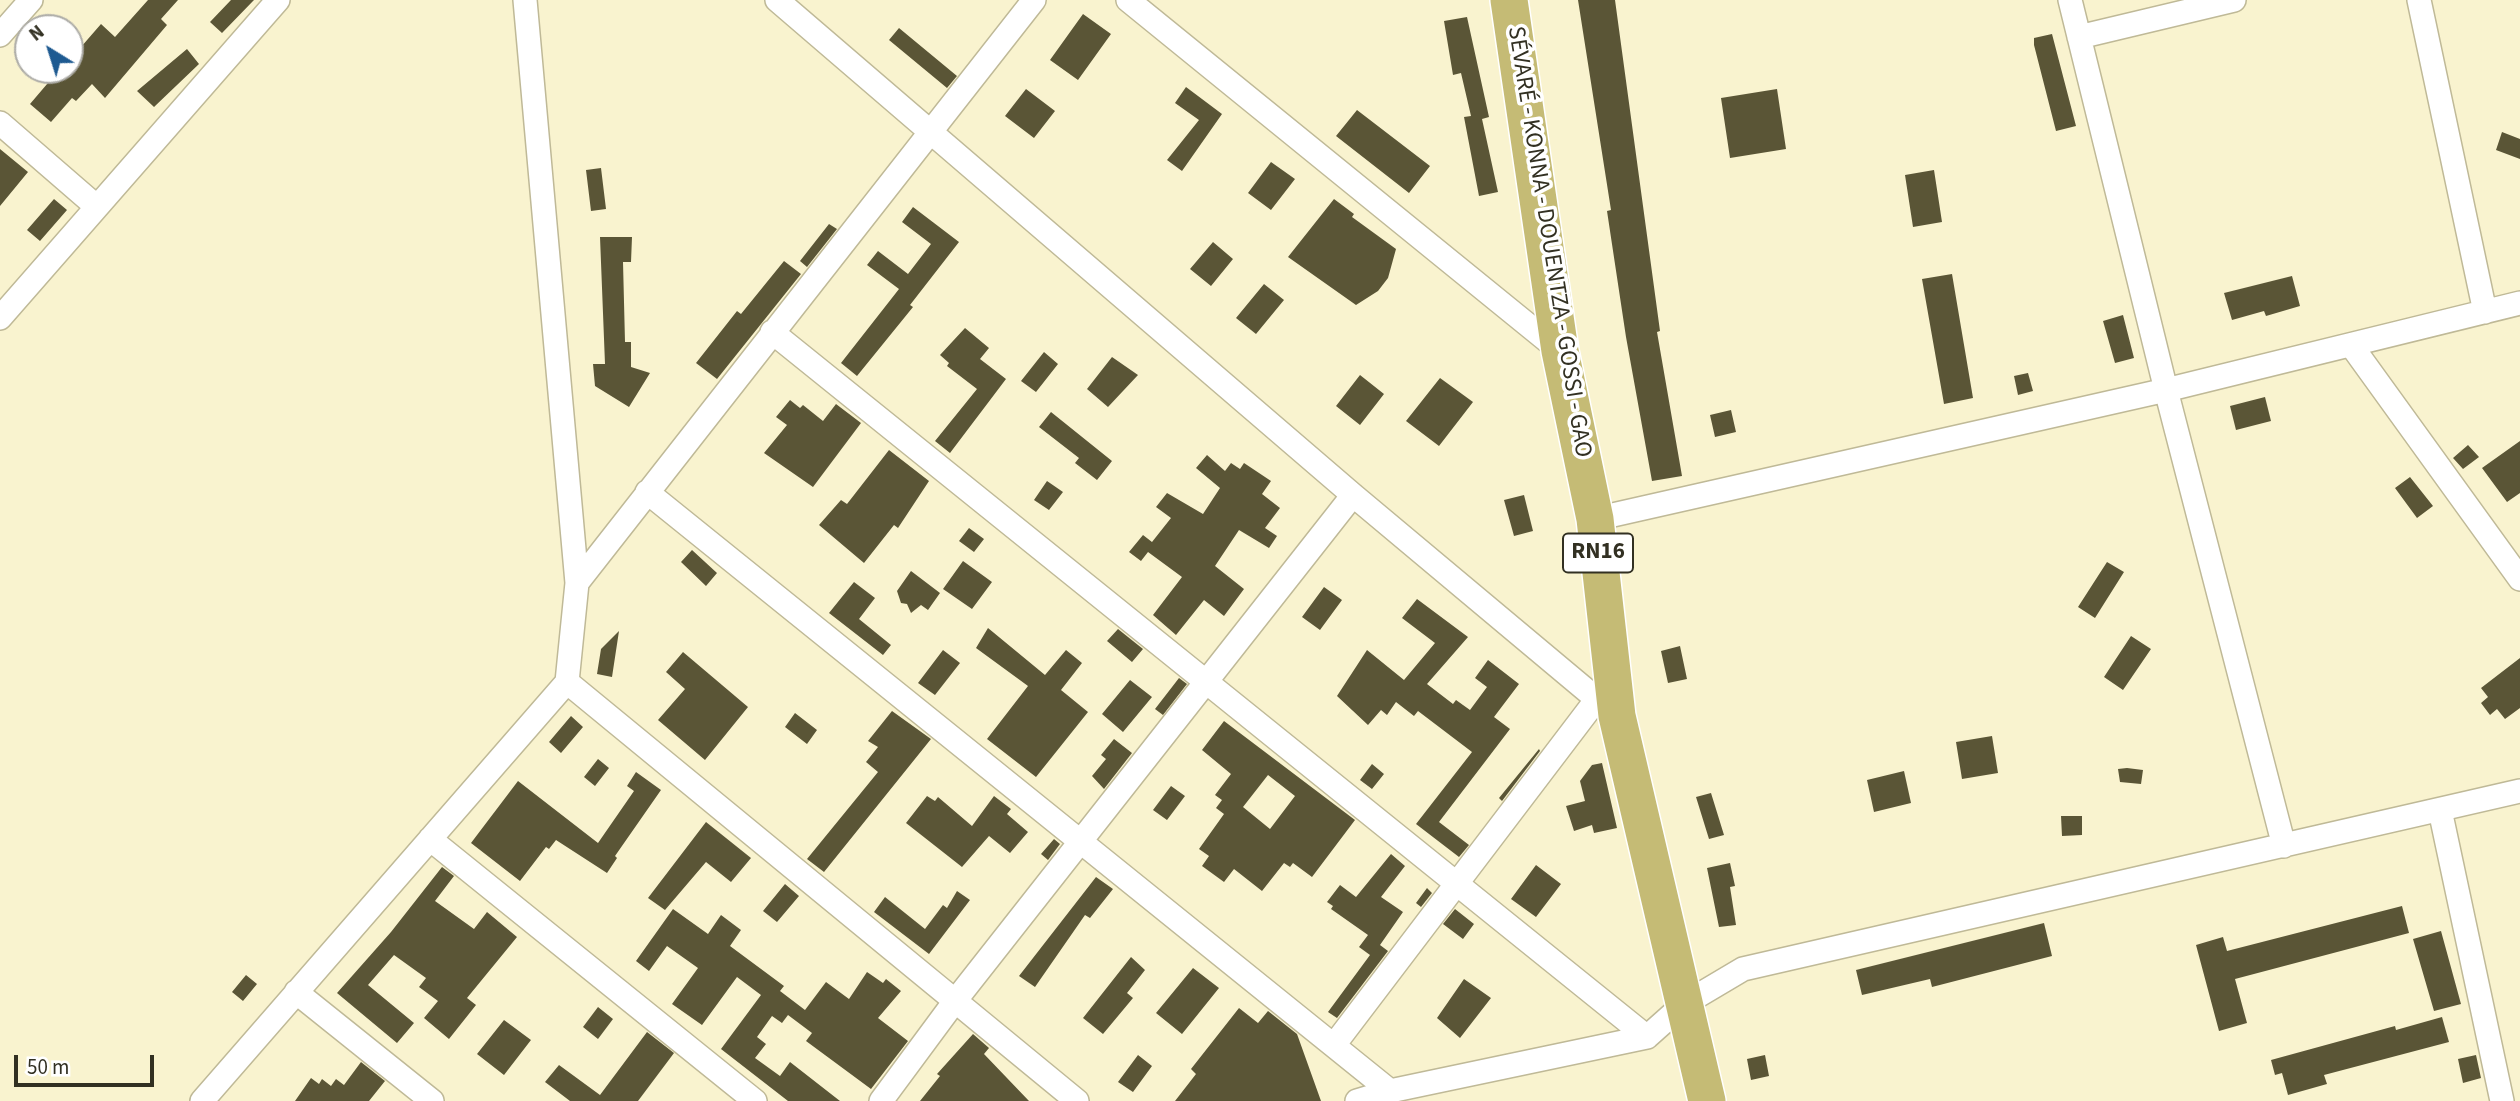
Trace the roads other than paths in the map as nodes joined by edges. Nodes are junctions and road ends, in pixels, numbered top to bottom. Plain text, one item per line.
1 (31, 0) edge
2 (278, 0) edge
3 (525, 0) edge
4 (777, 0) edge
5 (1034, 0) edge
6 (1128, 0) edge
7 (1509, 0) edge
8 (2070, 0) edge
9 (2234, 0) edge
10 (2419, 0) edge
11 (0, 35) edge
12 (2079, 37) junction
13 (0, 123) edge
14 (930, 131) junction
15 (97, 207) junction
16 (2520, 303) edge
17 (2485, 312) junction
18 (0, 318) edge
19 (772, 332) junction
20 (2351, 345) junction
21 (1560, 351) junction
22 (2166, 390) junction
23 (647, 492) junction
24 (1353, 495) junction
25 (1595, 519) junction
26 (2520, 579) edge
27 (577, 583) junction
28 (567, 682) junction
29 (1206, 682) junction
30 (1607, 707) junction
31 (2520, 790) edge
32 (2440, 810) junction
33 (430, 839) junction
34 (1081, 841) junction
35 (2284, 846) junction
36 (1456, 884) junction
37 (296, 992) junction
38 (955, 1001) junction
39 (1684, 1004) junction
40 (1647, 1037) junction
41 (1334, 1045) junction
42 (1390, 1091) junction
43 (202, 1101) edge
44 (432, 1101) edge
45 (755, 1101) edge
46 (881, 1101) edge
47 (1077, 1101) edge
48 (1357, 1101) edge
49 (1707, 1101) edge
50 (2502, 1101) edge

1 - 11 street
2 - 15 street
3 - 27 street
4 - 14 street
5 - 14 street
6 - 21 street
7 - 21 main road, SÉVARÉ - KONNA - DOUENTZA - GOSSI - GAO / RN16
8 - 12 street
9 - 12 street
10 - 17 street
12 - 22 street
13 - 15 street
14 - 19 street
14 - 24 street
15 - 18 street
16 - 17 street
17 - 20 street
19 - 23 street
19 - 29 street
20 - 22 street
20 - 26 street
21 - 25 main road, SÉVARÉ - KONNA - DOUENTZA - GOSSI - GAO / RN16
22 - 25 street
22 - 35 street
23 - 27 street
23 - 34 street
24 - 29 street
24 - 30 street
25 - 30 main road, SÉVARÉ - KONNA - DOUENTZA - GOSSI - GAO / RN16
27 - 28 street
28 - 33 street
28 - 38 street
29 - 34 street
29 - 36 street
30 - 36 street
30 - 39 main road, SÉVARÉ - KONNA - DOUENTZA - GOSSI - GAO / RN16
31 - 32 street
32 - 35 street
32 - 50 street
33 - 37 street
33 - 45 street
34 - 38 street
34 - 41 street
35 - 39 street
36 - 40 street
36 - 41 street
37 - 43 street
37 - 44 street
38 - 46 street
38 - 47 street
39 - 40 street
39 - 49 main road, SÉVARÉ - KONNA - DOUENTZA - GOSSI - GAO / RN16
40 - 42 street
41 - 42 street
42 - 48 street

